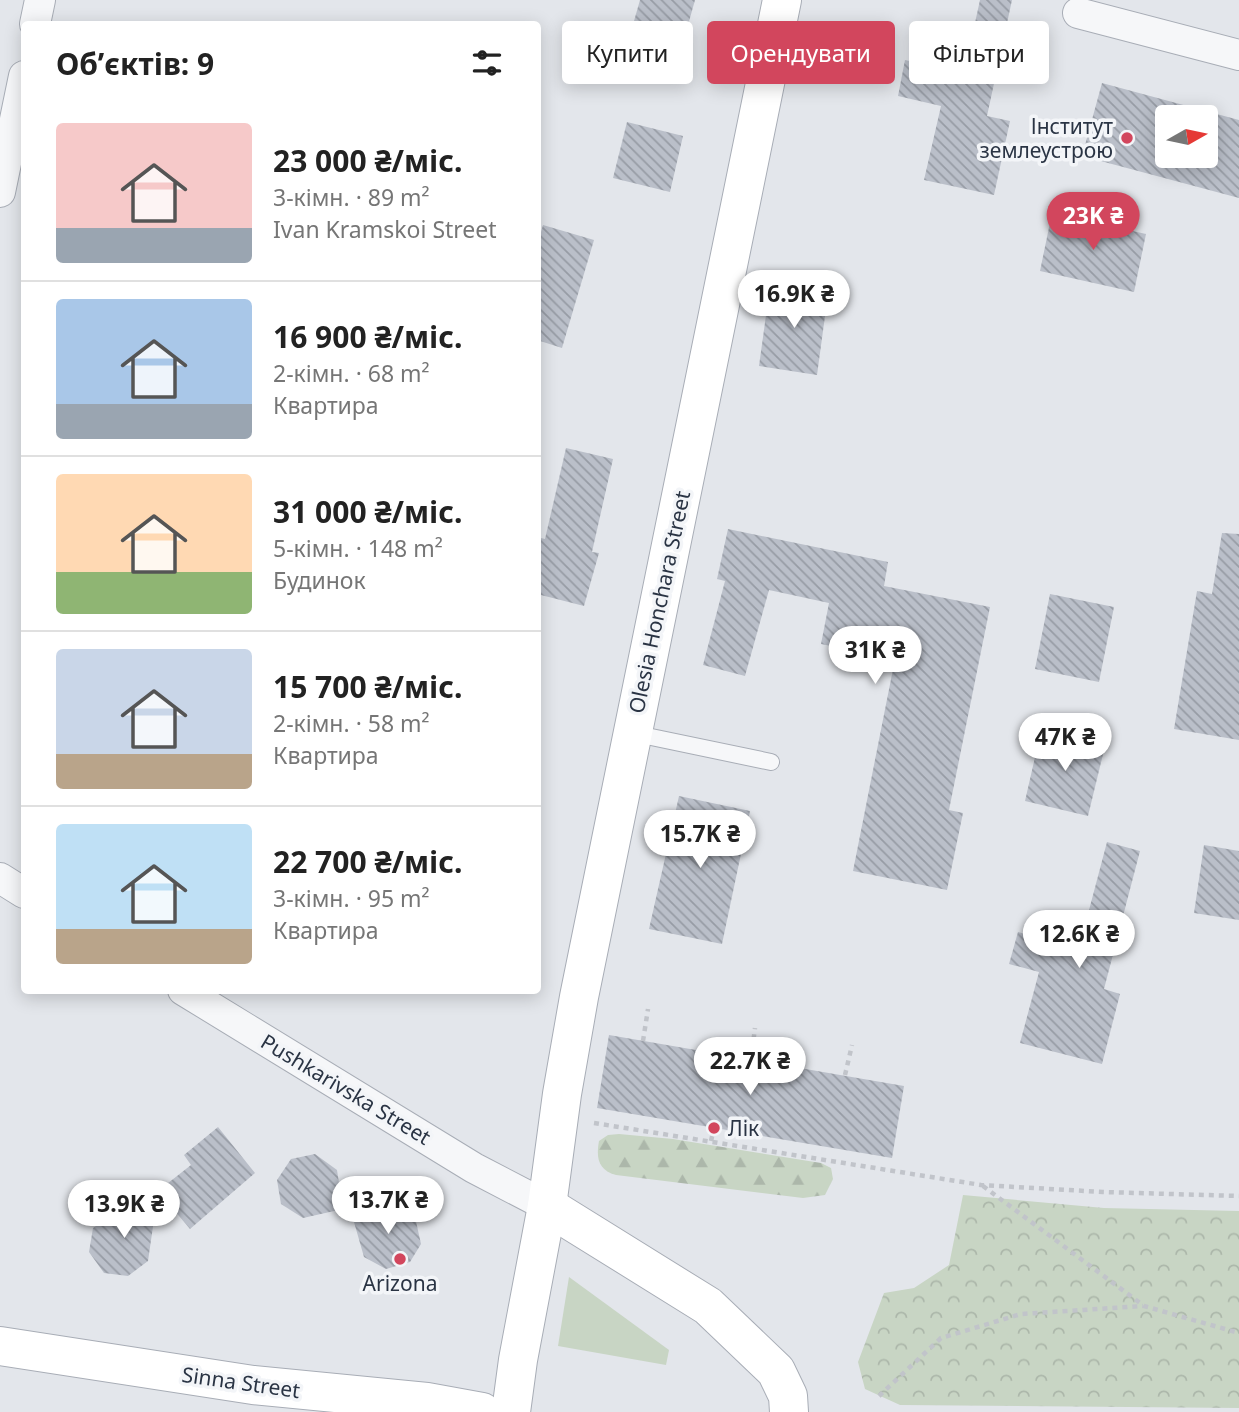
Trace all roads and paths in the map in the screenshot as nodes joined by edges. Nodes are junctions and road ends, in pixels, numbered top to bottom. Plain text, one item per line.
1 (40, 0) edge
2 (782, 0) edge
3 (1078, 13) dead end
4 (36, 21) edge
5 (1239, 55) edge
6 (16, 79) edge
7 (0, 192) edge
8 (632, 733) junction
9 (771, 762) dead end
10 (0, 878) edge
11 (21, 891) edge
12 (190, 994) edge
13 (648, 1009) dead end
14 (755, 1028) dead end
15 (643, 1041) dead end
16 (852, 1045) dead end
17 (751, 1059) dead end
18 (845, 1075) dead end
19 (584, 1122) dead end
20 (713, 1128) dead end
21 (711, 1142) junction
22 (981, 1185) junction
23 (1239, 1196) edge
24 (547, 1206) junction
25 (1144, 1306) junction
26 (1239, 1333) edge
27 (0, 1346) edge
28 (879, 1396) dead end
29 (482, 1412) edge
30 (511, 1412) edge
31 (789, 1412) edge

1 - 4 street
2 - 8 main road, Olesia Honchara Street
3 - 5 street
6 - 7 street
8 - 9 lane
8 - 24 main road, Olesia Honchara Street
10 - 11 street
12 - 24 street, Pushkarivska Street
13 - 15 path
14 - 17 path
16 - 18 path
19 - 21 path
20 - 21 path
21 - 22 path
22 - 23 path
22 - 25 path
24 - 30 main road, Olesia Honchara Street
24 - 31 main road
25 - 26 path
25 - 28 path
27 - 29 main road, Sinna Street

